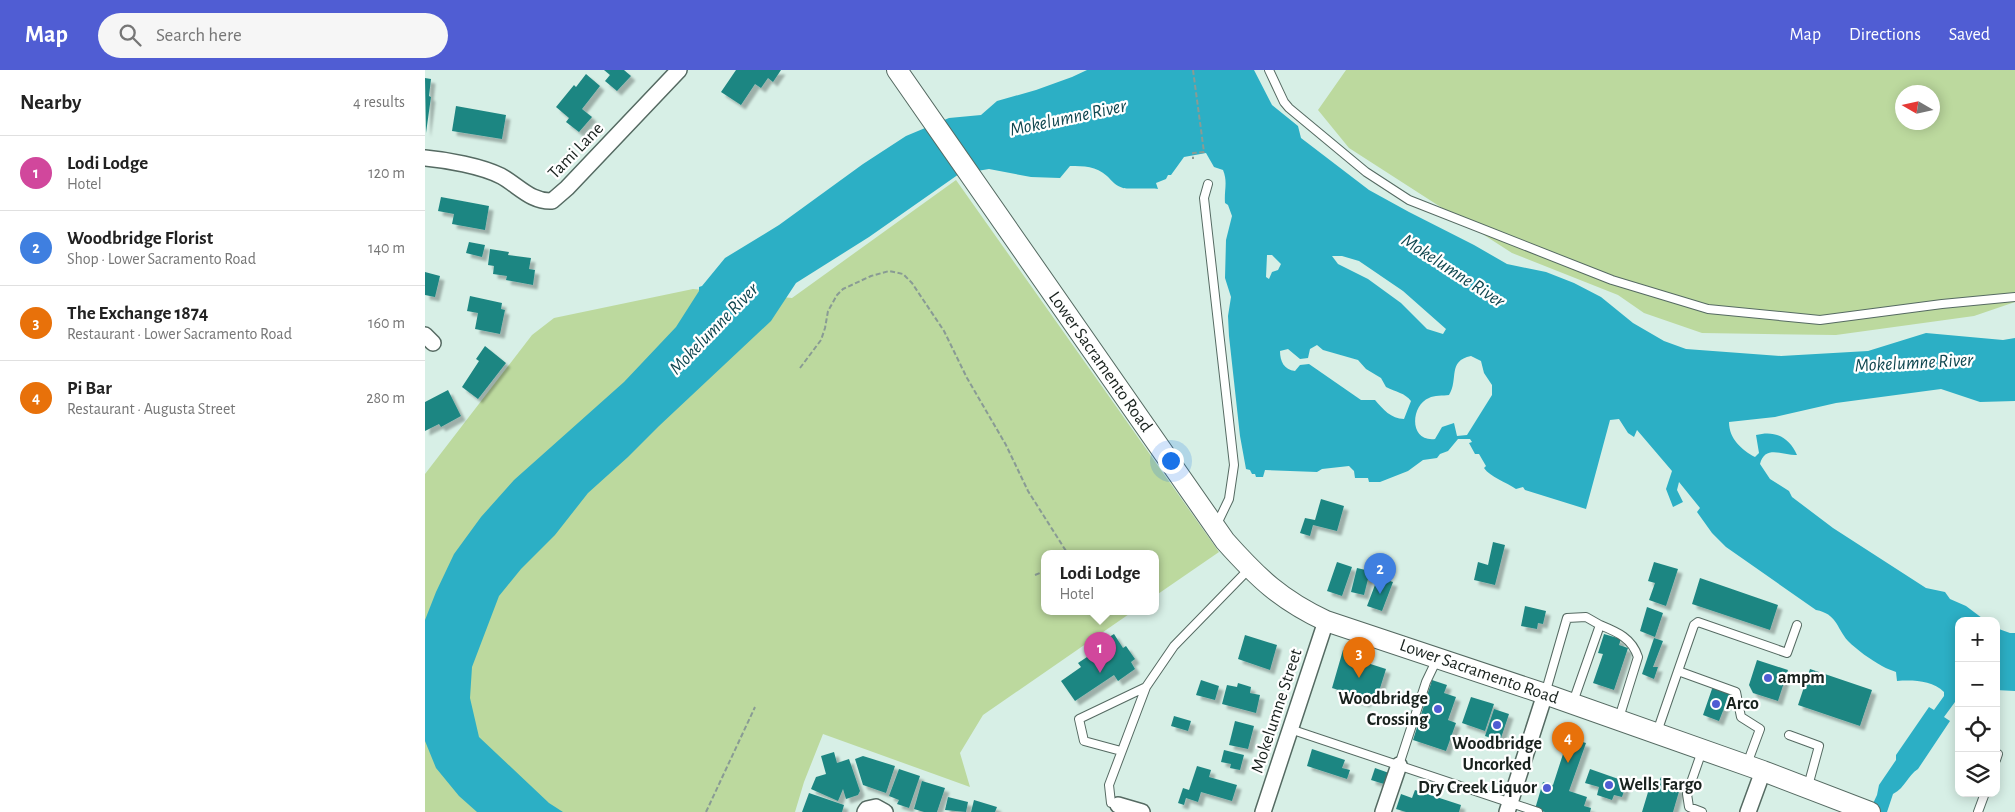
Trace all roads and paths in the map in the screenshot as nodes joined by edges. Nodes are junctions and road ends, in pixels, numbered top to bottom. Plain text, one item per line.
1 (679, 70) edge
2 (1193, 70) edge
3 (1269, 70) edge
4 (902, 71) edge
5 (425, 158) edge
6 (1193, 159) dead end
7 (1208, 184) dead end
8 (2015, 297) edge
9 (800, 368) dead end
10 (1215, 528) junction
11 (1065, 550) edge
12 (1249, 569) junction
13 (1041, 572) edge
14 (1035, 574) dead end
15 (1326, 621) junction
16 (1600, 625) junction
17 (1797, 625) dead end
18 (1437, 658) junction
19 (1678, 671) junction
20 (1146, 687) junction
21 (1545, 694) junction
22 (1572, 704) junction
23 (755, 707) dead end
24 (1619, 720) junction
25 (1290, 729) junction
26 (1656, 734) junction
27 (1789, 735) dead end
28 (1702, 750) junction
29 (1121, 751) junction
30 (1399, 765) junction
31 (1755, 769) junction
32 (1807, 788) junction
33 (1984, 797) edge
34 (1118, 805) joint
35 (1509, 807) edge
36 (1866, 811) edge
37 (706, 812) edge
38 (865, 812) edge
39 (885, 812) edge
40 (1142, 812) edge
41 (1263, 812) edge
42 (1383, 812) edge
43 (1538, 812) edge
44 (1702, 812) edge
45 (1748, 812) edge
46 (1978, 812) edge

1 - 5 street, Tami Lane
2 - 6 path
3 - 8 lane
4 - 10 main road, Lower Sacramento Road
7 - 10 lane
9 - 11 path
10 - 12 main road, Lower Sacramento Road
12 - 15 main road, Lower Sacramento Road
12 - 20 lane
13 - 14 path
15 - 18 main road, Lower Sacramento Road
15 - 25 street, Mokelumne Street
16 - 21 lane
16 - 22 lane
16 - 24 lane
17 - 19 lane
18 - 21 main road, Lower Sacramento Road
18 - 30 lane
19 - 26 lane
19 - 31 lane
20 - 29 lane
20 - 29 lane
21 - 22 main road, Lower Sacramento Road
21 - 35 street
22 - 24 main road, Lower Sacramento Road
23 - 37 path
24 - 26 main road, Lower Sacramento Road
25 - 30 lane
25 - 41 street, Mokelumne Street
26 - 28 main road, Lower Sacramento Road
27 - 32 lane
28 - 31 main road, Lower Sacramento Road
28 - 44 lane
29 - 34 lane
30 - 35 lane
30 - 42 street
31 - 32 main road, Lower Sacramento Road
31 - 45 street
32 - 36 main road, Lower Sacramento Road
33 - 46 lane
34 - 40 street
35 - 43 lane
38 - 39 street

